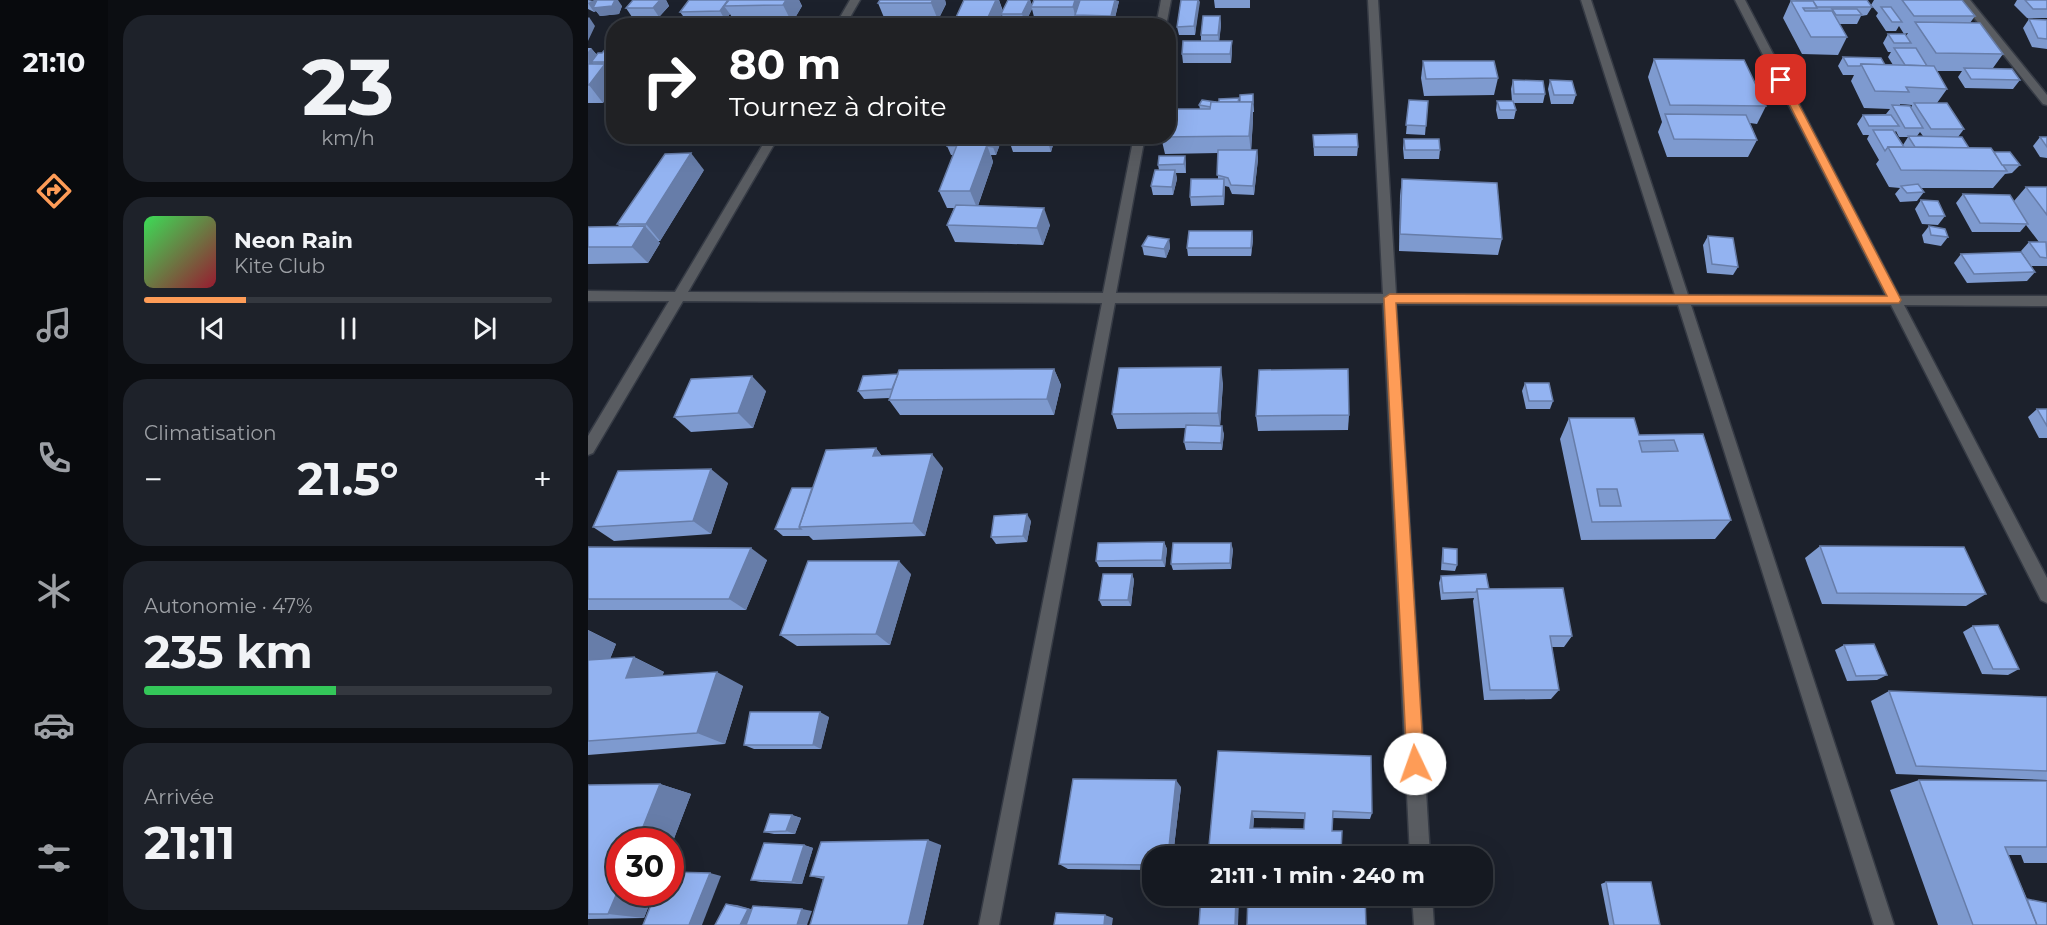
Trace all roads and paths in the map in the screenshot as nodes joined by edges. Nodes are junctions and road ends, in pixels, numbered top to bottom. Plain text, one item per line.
1 (855, 0) edge
2 (1166, 0) edge
3 (1373, 0) edge
4 (1586, 0) edge
5 (1740, 0) edge
6 (1965, 0) edge
7 (845, 18) edge
8 (1163, 18) edge
9 (2047, 102) edge
10 (769, 144) edge
11 (1138, 144) edge
12 (588, 296) edge
13 (679, 296) junction
14 (1109, 297) junction
15 (1390, 298) junction
16 (1682, 299) junction
17 (1895, 300) junction
18 (2047, 301) edge
19 (588, 449) edge
20 (2047, 595) edge
21 (1419, 846) edge
22 (1423, 906) edge
23 (989, 925) edge
24 (1424, 925) edge
25 (1884, 925) edge

1 - 7 street
2 - 8 street
3 - 15 street
4 - 16 street
5 - 17 street
6 - 9 street
10 - 13 street
11 - 14 street
12 - 13 street
13 - 14 street
13 - 19 street
14 - 15 street
14 - 23 street
15 - 16 street
15 - 21 street
16 - 17 street
16 - 25 street
17 - 18 street
17 - 20 street
22 - 24 street

